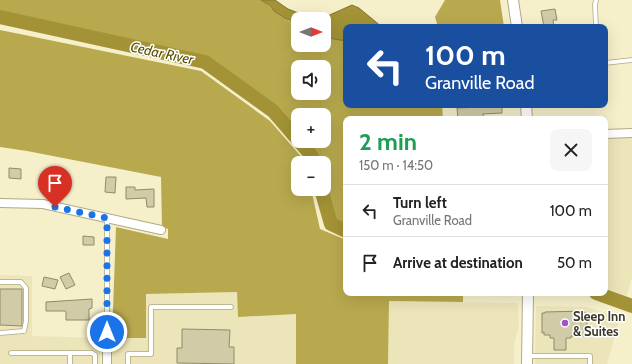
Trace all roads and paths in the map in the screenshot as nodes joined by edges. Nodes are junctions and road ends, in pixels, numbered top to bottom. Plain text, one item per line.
1 (513, 0) edge
2 (596, 0) edge
3 (517, 24) edge
4 (596, 24) edge
5 (632, 60) edge
6 (608, 63) edge
7 (632, 133) edge
8 (608, 134) edge
9 (0, 203) edge
10 (107, 218) junction
11 (161, 230) dead end
12 (0, 282) edge
13 (528, 296) edge
14 (231, 307) dead end
15 (0, 333) edge
16 (107, 348) joint
17 (11, 353) dead end
18 (70, 353) junction
19 (527, 360) edge
20 (70, 364) edge
21 (95, 364) edge
22 (107, 364) edge
23 (128, 364) edge
24 (590, 364) edge

1 - 3 street
2 - 4 lane
5 - 6 lane
7 - 8 street
9 - 10 street
10 - 11 street
10 - 16 lane
12 - 15 lane
13 - 19 street
14 - 23 lane
16 - 22 street
17 - 18 lane
18 - 20 lane
18 - 21 lane
19 - 24 lane

